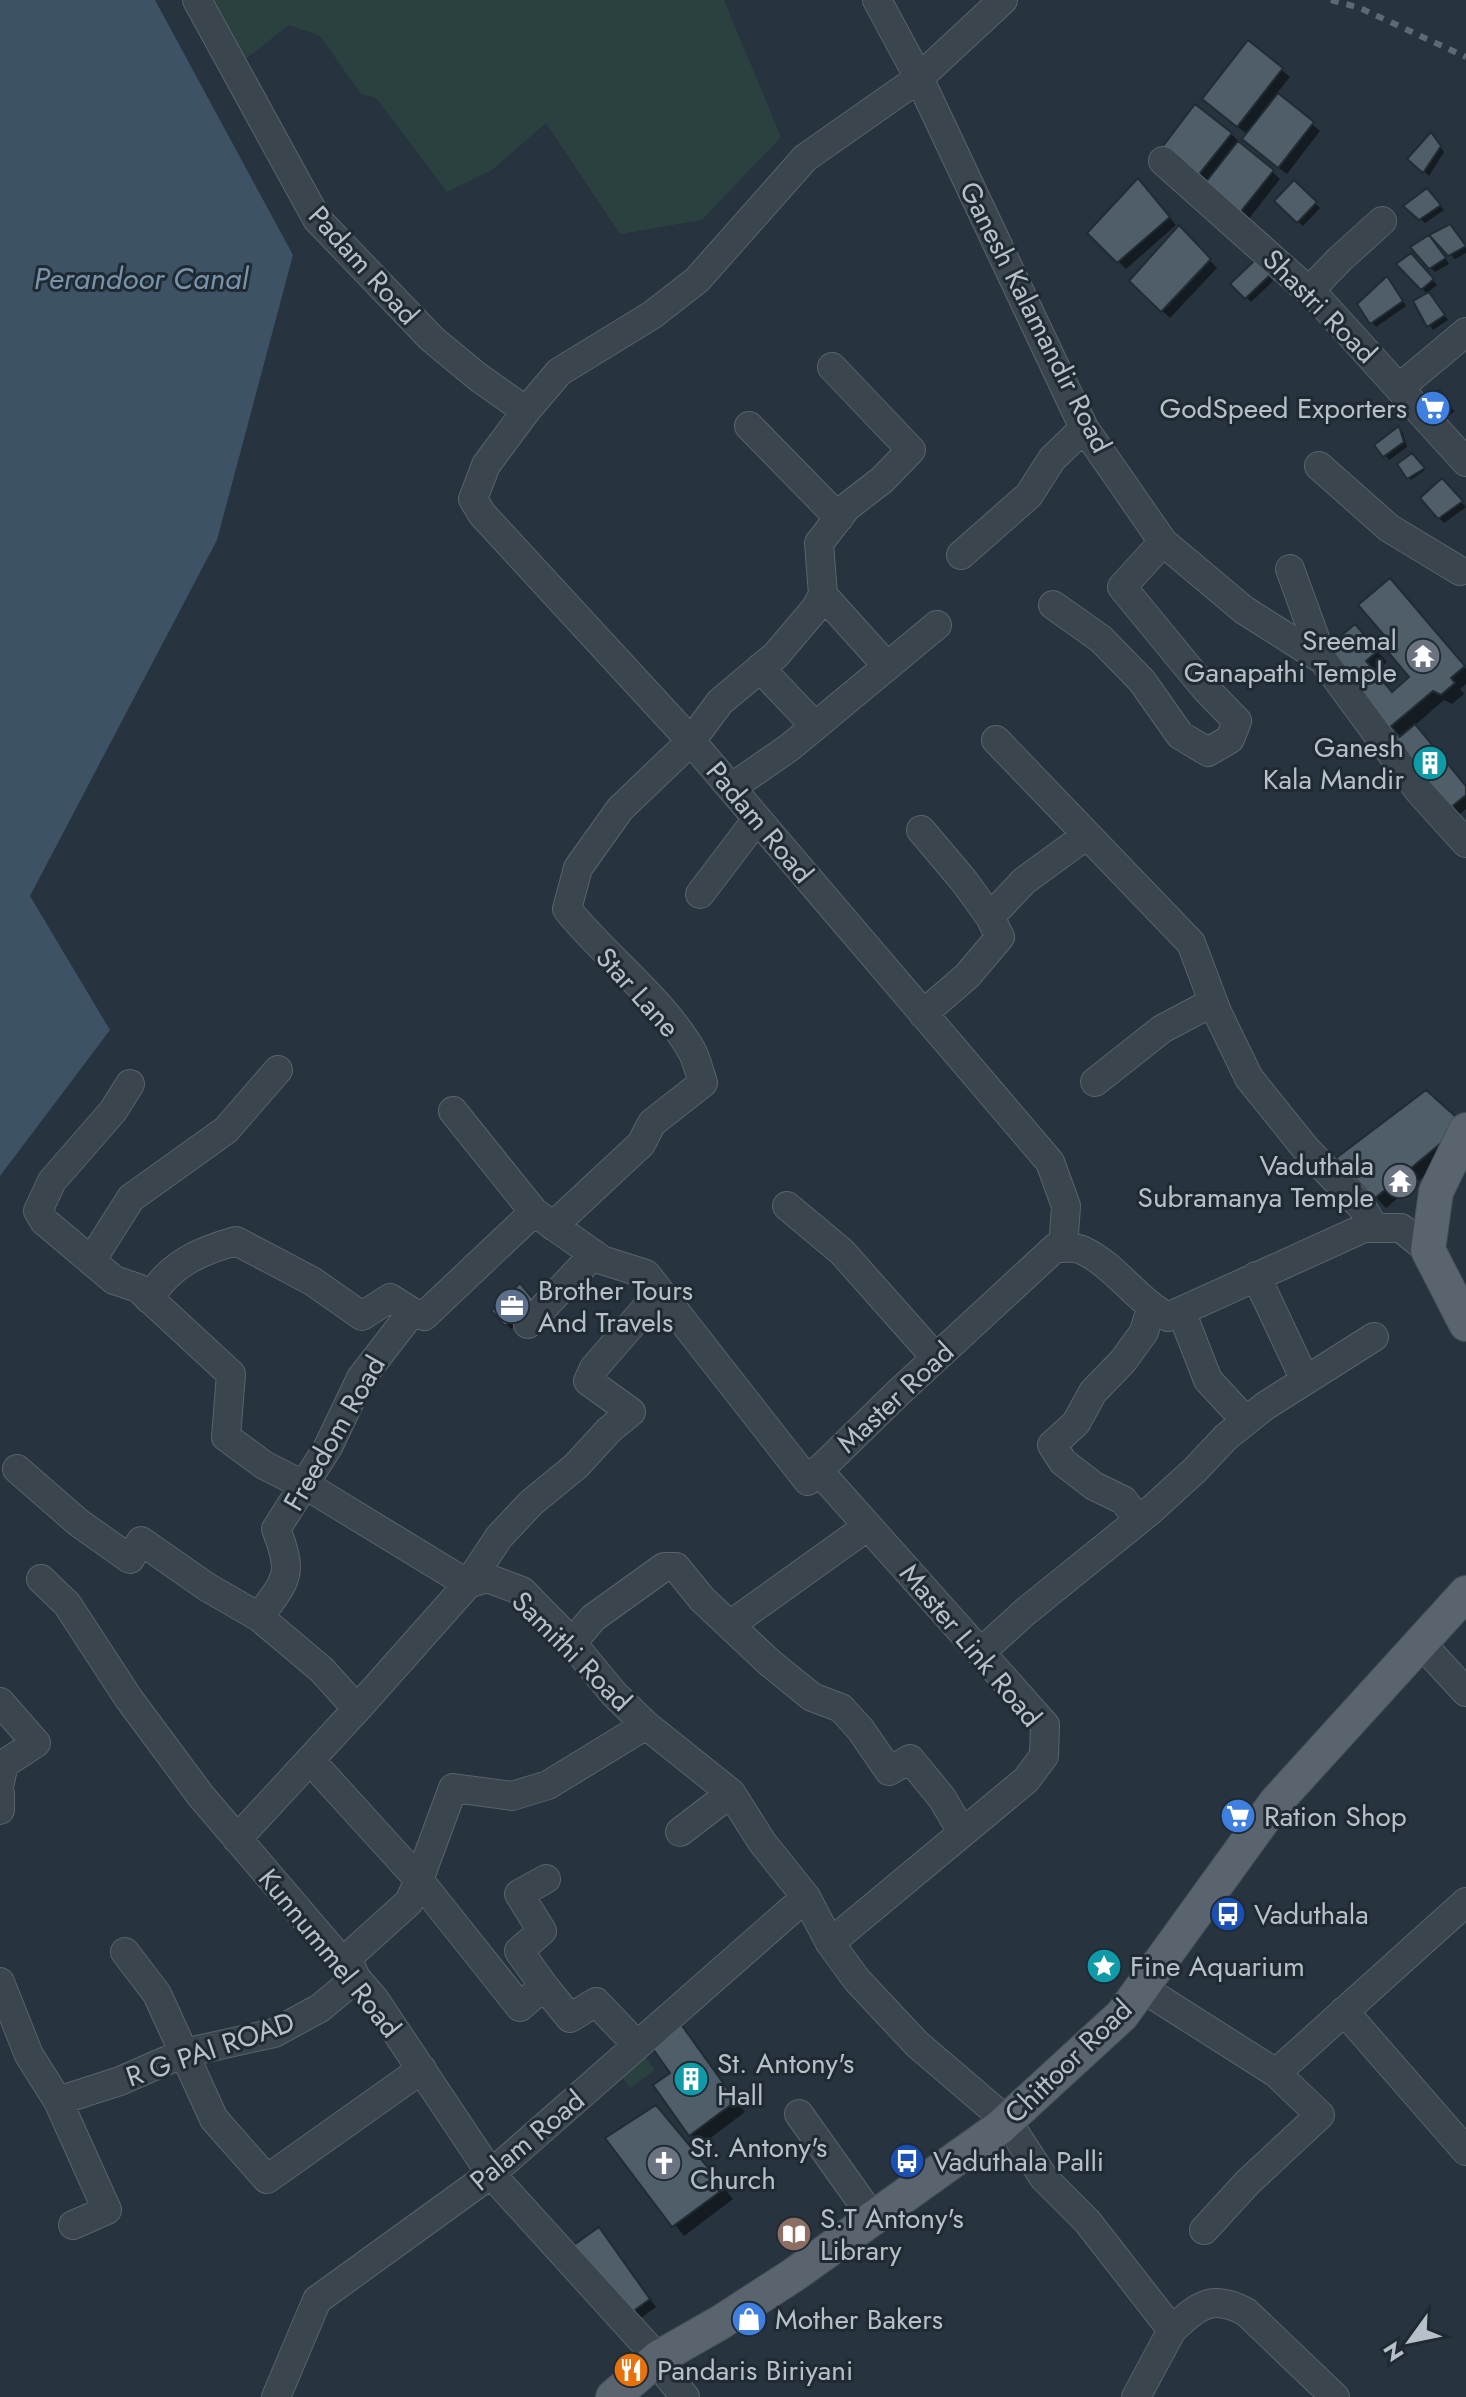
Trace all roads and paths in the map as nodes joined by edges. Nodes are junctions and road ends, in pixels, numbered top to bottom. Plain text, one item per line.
1 (197, 0) edge
2 (877, 0) edge
3 (1003, 0) edge
4 (919, 78) junction
5 (1163, 161) dead end
6 (1382, 221) dead end
7 (1309, 291) junction
8 (1466, 332) edge
9 (832, 367) dead end
10 (1399, 388) junction
11 (526, 411) junction
12 (749, 426) dead end
13 (1084, 428) junction
14 (1466, 462) edge
15 (1319, 466) dead end
16 (839, 518) junction
17 (1163, 542) junction
18 (961, 555) dead end
19 (1290, 569) dead end
20 (1457, 573) edge
21 (823, 595) junction
22 (1053, 605) dead end
23 (937, 625) dead end
24 (1323, 660) junction
25 (887, 666) junction
26 (760, 668) junction
27 (815, 726) junction
28 (996, 740) dead end
29 (691, 741) junction
30 (731, 788) junction
31 (757, 819) junction
32 (921, 830) dead end
33 (1087, 835) junction
34 (1466, 843) edge
35 (700, 894) dead end
36 (990, 917) junction
37 (1213, 1002) junction
38 (923, 1014) junction
39 (278, 1070) dead end
40 (1095, 1082) dead end
41 (130, 1084) dead end
42 (453, 1111) dead end
43 (1466, 1130) edge
44 (787, 1206) dead end
45 (543, 1219) junction
46 (1375, 1228) junction
47 (1063, 1248) junction
48 (1428, 1250) junction
49 (594, 1254) junction
50 (91, 1261) junction
51 (1256, 1276) junction
52 (660, 1292) junction
53 (149, 1299) junction
54 (1151, 1308) junction
55 (1181, 1311) junction
56 (412, 1312) junction
57 (528, 1324) dead end
58 (1466, 1324) edge
59 (1374, 1337) dead end
60 (936, 1358) junction
61 (1305, 1380) junction
62 (1246, 1421) junction
63 (17, 1469) dead end
64 (818, 1470) junction
65 (305, 1486) junction
66 (1139, 1520) junction
67 (868, 1526) junction
68 (41, 1579) dead end
69 (468, 1584) junction
70 (1466, 1593) edge
71 (259, 1617) junction
72 (730, 1625) junction
73 (572, 1643) junction
74 (1421, 1643) junction
75 (981, 1652) junction
76 (1466, 1692) edge
77 (0, 1702) edge
78 (357, 1709) junction
79 (646, 1725) junction
80 (310, 1760) junction
81 (0, 1782) edge
82 (0, 1793) edge
83 (731, 1793) junction
84 (0, 1810) edge
85 (680, 1832) dead end
86 (962, 1832) junction
87 (237, 1839) junction
88 (546, 1879) dead end
89 (419, 1880) junction
90 (806, 1897) junction
91 (1466, 1902) edge
92 (830, 1943) junction
93 (125, 1952) dead end
94 (356, 1978) junction
95 (0, 1982) edge
96 (544, 1986) junction
97 (1142, 1988) junction
98 (1344, 2011) junction
99 (637, 2045) junction
100 (184, 2053) junction
101 (422, 2069) junction
102 (1276, 2073) junction
103 (58, 2101) junction
104 (799, 2114) dead end
105 (1007, 2121) junction
106 (1466, 2151) edge
107 (491, 2174) junction
108 (873, 2218) junction
109 (73, 2225) dead end
110 (1204, 2230) dead end
111 (1172, 2330) junction
112 (656, 2359) junction
113 (276, 2397) edge
114 (613, 2397) edge
115 (685, 2397) edge
116 (1136, 2397) edge
117 (1335, 2397) edge

1 - 11 street, Padam Road
2 - 4 street, Ganesh Kalamandir Road
3 - 4 street, Padam Road
4 - 11 street, Padam Road
4 - 13 street, Ganesh Kalamandir Road
5 - 7 street, Shastri Road
6 - 7 street
7 - 10 street, Shastri Road
8 - 10 street
9 - 16 street
10 - 14 street, Shastri Road
11 - 29 street, Padam Road
12 - 16 street
13 - 17 street, Ganesh Kalamandir Road
13 - 18 street
15 - 20 street
16 - 21 street
17 - 22 street
17 - 24 street, Ganesh Kalamandir Road
19 - 24 street
21 - 25 street
21 - 26 street
23 - 25 street
24 - 34 street, Ganesh Kalamandir Road
25 - 27 street
26 - 27 street
26 - 29 street
27 - 30 street
28 - 33 street
29 - 30 street, Padam Road
29 - 45 street, Star Lane
30 - 31 street, Padam Road
31 - 35 street
31 - 38 street, Padam Road
32 - 36 street
33 - 36 street
33 - 37 street
36 - 38 street
37 - 40 street
37 - 46 street
38 - 47 street, Padam Road
39 - 50 street
41 - 50 street
42 - 45 street, Master Road
43 - 48 main road
44 - 60 street
45 - 49 street, Master Road
45 - 56 street, Freedom Road
46 - 48 street
46 - 51 street
47 - 54 street
47 - 60 street, Master Road
48 - 58 main road
49 - 52 street, Master Road
49 - 57 street
50 - 53 street
51 - 55 street
51 - 61 street
52 - 64 street, Master Road
52 - 69 street
53 - 56 street
53 - 65 street
54 - 55 street
54 - 66 street
55 - 62 street
56 - 65 street, Freedom Road
59 - 61 street
60 - 64 street, Master Road
61 - 62 street
62 - 66 street
63 - 71 street
64 - 67 street, Master Link Road
65 - 69 street
65 - 71 street, Freedom Road
66 - 75 street
67 - 72 street
67 - 75 street, Master Link Road
68 - 87 street, Kunnummel Road
69 - 73 street, Samithi Road
69 - 78 street
70 - 74 main road, Chittoor Road
71 - 78 street
72 - 73 street
72 - 86 street
73 - 79 street, Samithi Road
74 - 76 street
74 - 97 main road, Chittoor Road
75 - 86 street, Master Link Road
77 - 81 street
78 - 80 street
79 - 83 street, Samithi Road
79 - 89 street
80 - 87 street
80 - 89 street
82 - 84 street
83 - 85 street
83 - 90 street, Samithi Road
86 - 92 street, Master Link Road
87 - 94 street, Kunnummel Road
88 - 96 street
89 - 94 street
89 - 96 street
90 - 92 street, Samithi Road
90 - 99 street, Palam Road
91 - 98 street
92 - 105 street, Samithi Road
93 - 100 street
94 - 100 street, R G PAI ROAD
94 - 101 street, Kunnummel Road
95 - 103 street
96 - 99 street
97 - 102 street
97 - 105 main road, Chittoor Road
98 - 102 street
98 - 106 street
99 - 107 street, Palam Road
100 - 101 street
100 - 103 street, R G PAI ROAD
101 - 107 street, Kunnummel Road
102 - 110 street
103 - 109 street
104 - 108 street
105 - 108 main road, Chittoor Road
105 - 111 street, Samithi Road
107 - 112 street, Kunnummel Road
107 - 113 street, Palam Road
108 - 112 main road, Chittoor Road
111 - 116 street
111 - 117 street
112 - 114 main road, Chittoor Road
112 - 115 street, Kunnummel Road

